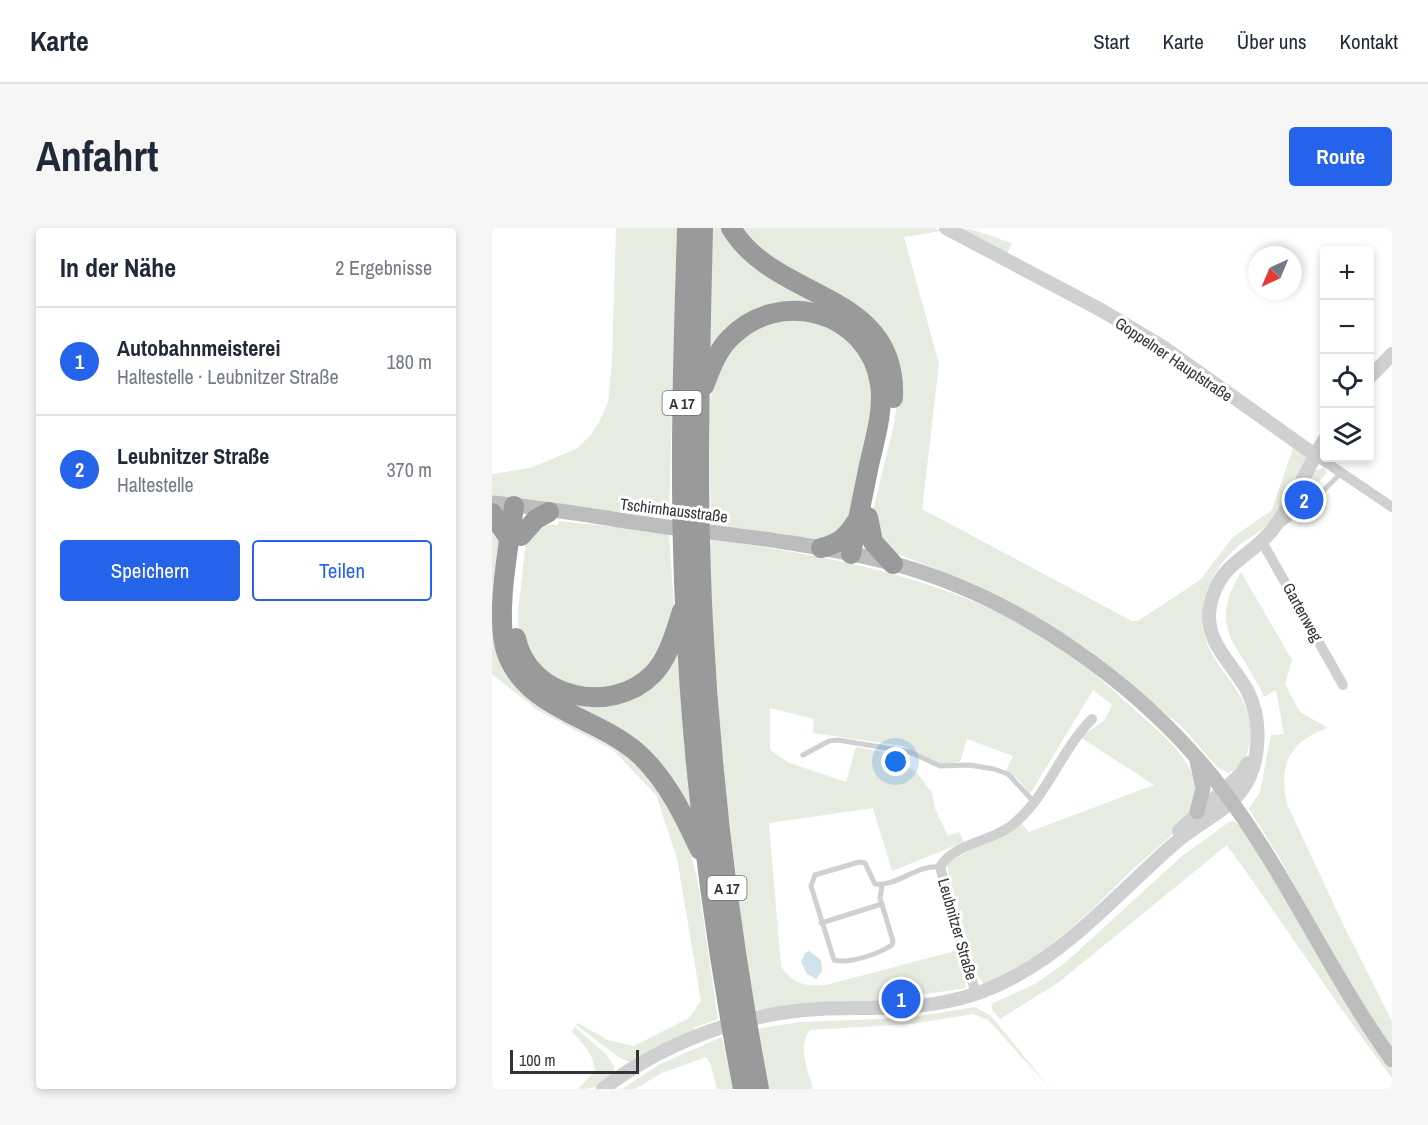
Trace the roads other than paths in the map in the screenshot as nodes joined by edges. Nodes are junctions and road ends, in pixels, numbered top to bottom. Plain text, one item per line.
1 (687, 228) edge
2 (703, 228) edge
3 (730, 228) edge
4 (946, 228) edge
5 (1392, 354) edge
6 (1374, 373) edge
7 (699, 399) junction
8 (1320, 447) edge
9 (1315, 455) junction
10 (1342, 472) junction
11 (691, 498) junction
12 (492, 503) edge
13 (518, 507) junction
14 (1392, 507) edge
15 (549, 512) junction
16 (492, 513) edge
17 (862, 518) junction
18 (1266, 536) junction
19 (515, 538) junction
20 (821, 548) junction
21 (855, 555) junction
22 (692, 556) junction
23 (893, 564) junction
24 (685, 603) junction
25 (1343, 685) dead end
26 (1092, 718) dead end
27 (803, 755) dead end
28 (1197, 761) junction
29 (1227, 796) junction
30 (1034, 802) junction
31 (1197, 812) junction
32 (940, 867) junction
33 (708, 868) junction
34 (882, 885) junction
35 (882, 904) junction
36 (1106, 906) junction
37 (821, 923) junction
38 (976, 994) junction
39 (1392, 1060) edge
40 (603, 1089) edge
41 (743, 1089) edge
42 (759, 1089) edge

1 - 11 highway, A 17
2 - 7 highway, A 17
3 - 17 highway
4 - 9 street, Goppelner Hauptstraße
5 - 6 street
7 - 11 highway, A 17
7 - 17 highway
8 - 9 street
9 - 10 street, Goppelner Hauptstraße
9 - 18 street
10 - 14 street, Goppelner Hauptstraße
10 - 18 lane
11 - 22 highway, A 17
12 - 13 main road, Tschirnhausstraße
13 - 15 main road, Tschirnhausstraße
13 - 19 highway
15 - 19 highway
15 - 20 main road, Tschirnhausstraße
16 - 19 highway
17 - 20 highway
17 - 21 highway
17 - 23 highway
18 - 25 street, Gartenweg
18 - 29 street
19 - 24 highway
19 - 33 highway
20 - 21 main road, Tschirnhausstraße
21 - 23 main road, Tschirnhausstraße
22 - 24 highway, A 17
22 - 42 highway, A 17
23 - 28 main road, Tschirnhausstraße
24 - 33 highway, A 17
26 - 30 street, Leubnitzer Straße
27 - 30 lane
28 - 29 main road, Tschirnhausstraße
28 - 31 main road
29 - 31 street
29 - 36 street
29 - 39 main road, Tschirnhausstraße
30 - 32 street, Leubnitzer Straße
31 - 36 street
32 - 34 lane
32 - 38 street, Leubnitzer Straße
33 - 41 highway, A 17
34 - 35 lane
34 - 37 lane
35 - 37 lane
35 - 37 lane
36 - 38 street, Leubnitzer Straße
38 - 40 street, Leubnitzer Straße

